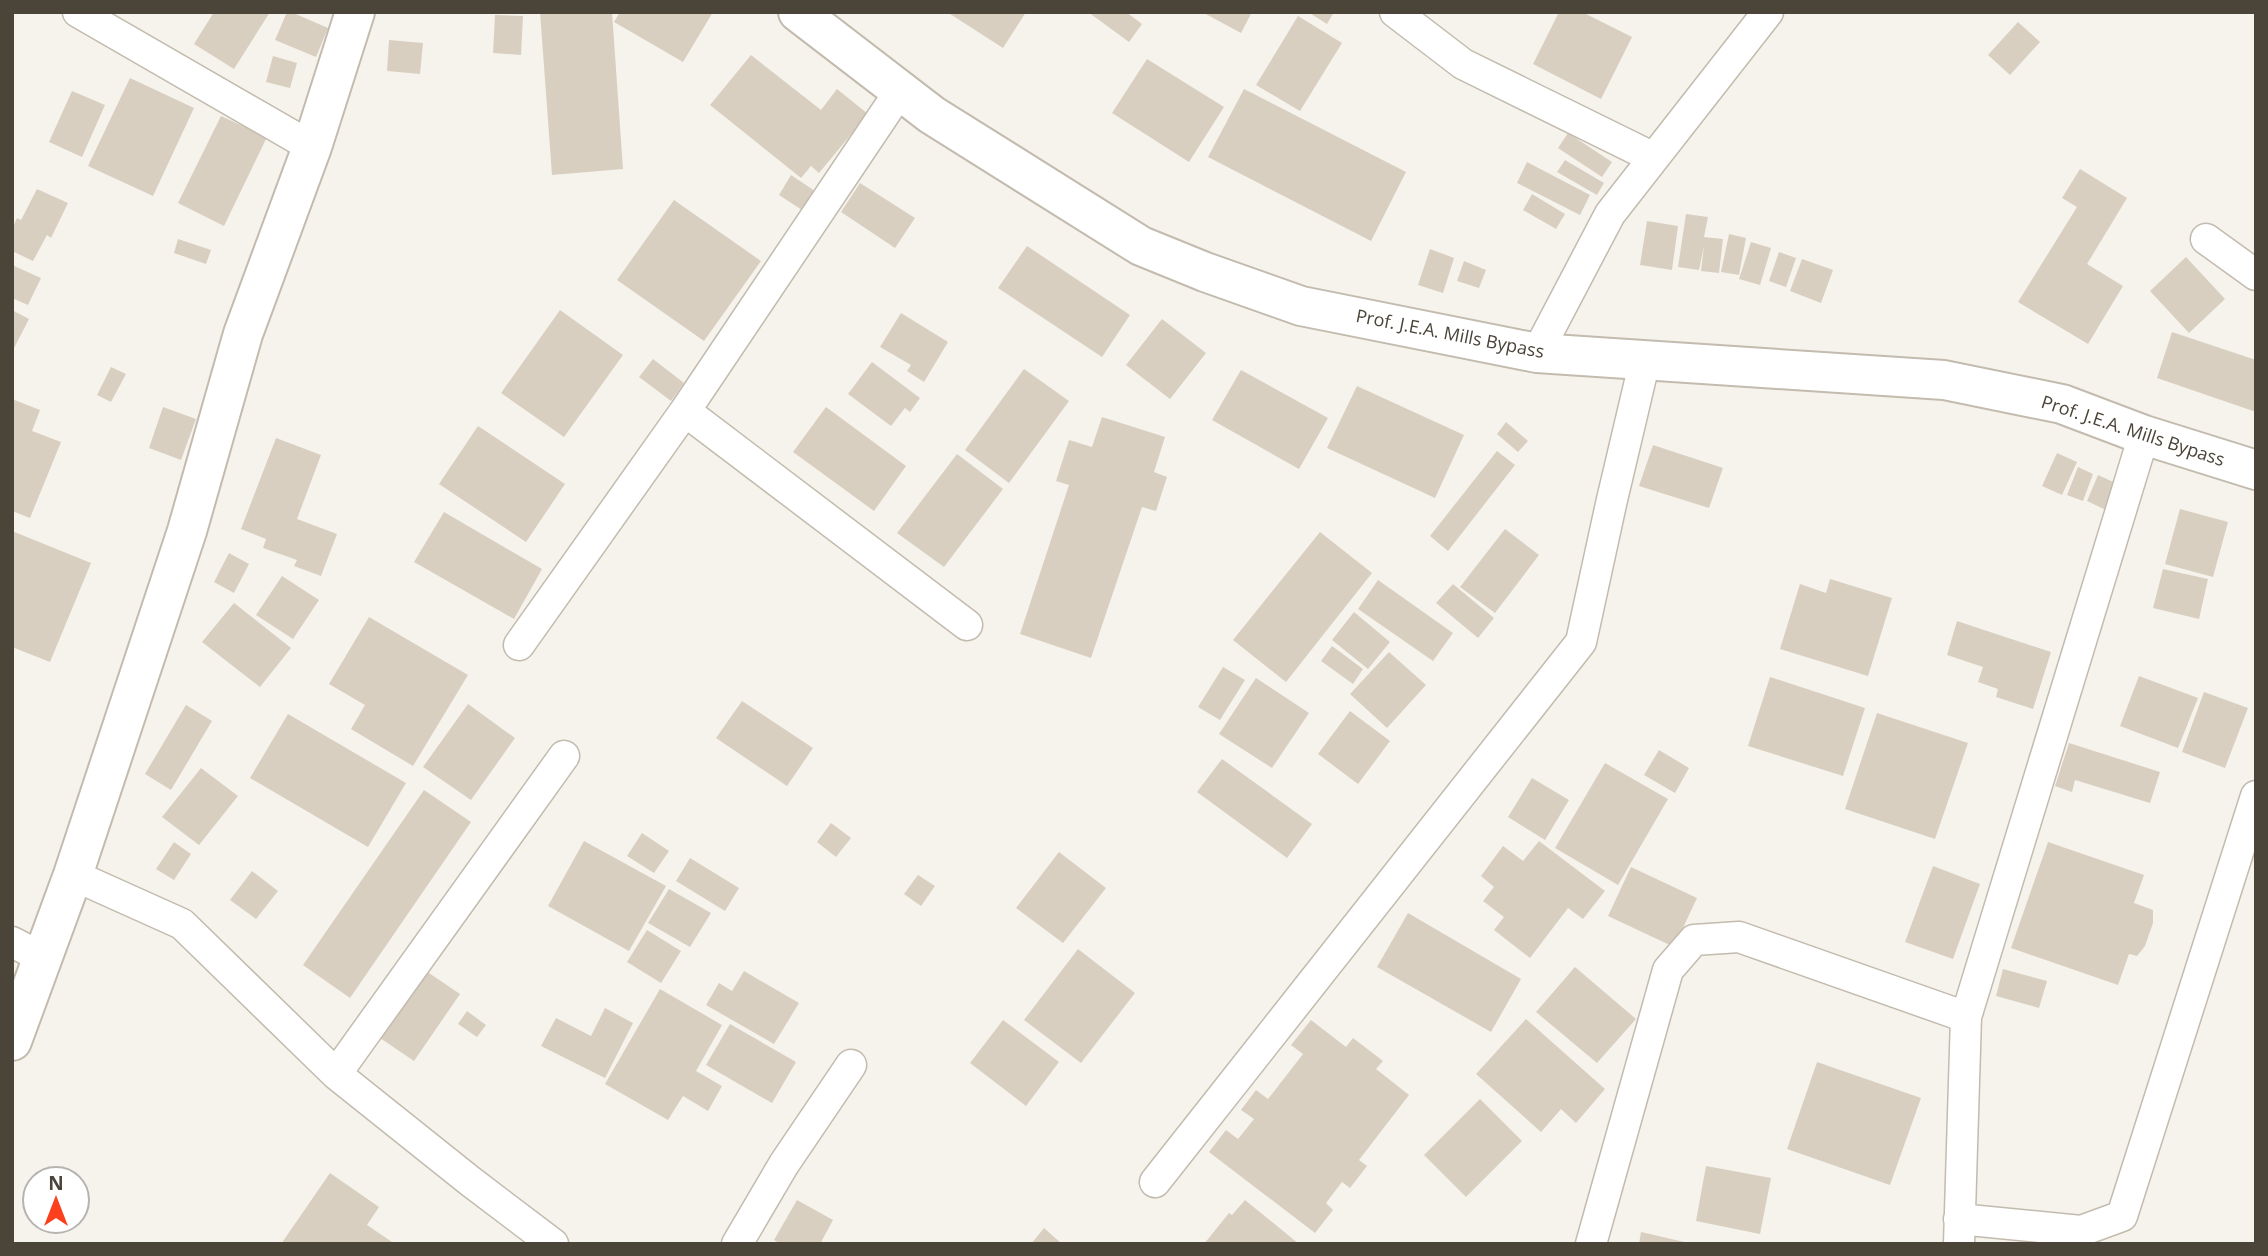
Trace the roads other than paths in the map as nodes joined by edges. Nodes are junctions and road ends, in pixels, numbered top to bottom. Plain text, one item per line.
1 (78, 12) edge
2 (355, 12) edge
3 (798, 12) edge
4 (1395, 12) edge
5 (1768, 12) edge
6 (900, 90) junction
7 (312, 147) junction
8 (1654, 158) junction
9 (2206, 239) dead end
10 (2256, 275) edge
11 (1537, 353) junction
12 (1645, 360) junction
13 (685, 411) junction
14 (2144, 435) junction
15 (2256, 470) edge
16 (967, 625) dead end
17 (519, 645) dead end
18 (564, 756) dead end
19 (2256, 796) edge
20 (73, 875) junction
21 (28, 950) edge
22 (1966, 1017) junction
23 (12, 1041) edge
24 (851, 1065) dead end
25 (336, 1074) junction
26 (1155, 1182) dead end
27 (1959, 1231) edge
28 (553, 1244) edge
29 (737, 1244) edge
30 (1591, 1244) edge

1 - 7 street
2 - 7 street
3 - 6 street, Prof. J.E.A. Mills Bypass
4 - 8 street
5 - 8 street
6 - 11 street, Prof. J.E.A. Mills Bypass
6 - 13 street
7 - 20 street
8 - 11 street
9 - 10 street
11 - 12 street, Prof. J.E.A. Mills Bypass
12 - 14 street, Prof. J.E.A. Mills Bypass
12 - 26 street
13 - 16 street
13 - 17 street
14 - 15 street, Prof. J.E.A. Mills Bypass
14 - 22 street
18 - 25 street
19 - 27 street
20 - 21 street
20 - 25 street
21 - 23 street
22 - 27 street
22 - 30 street
24 - 29 street
25 - 28 street

